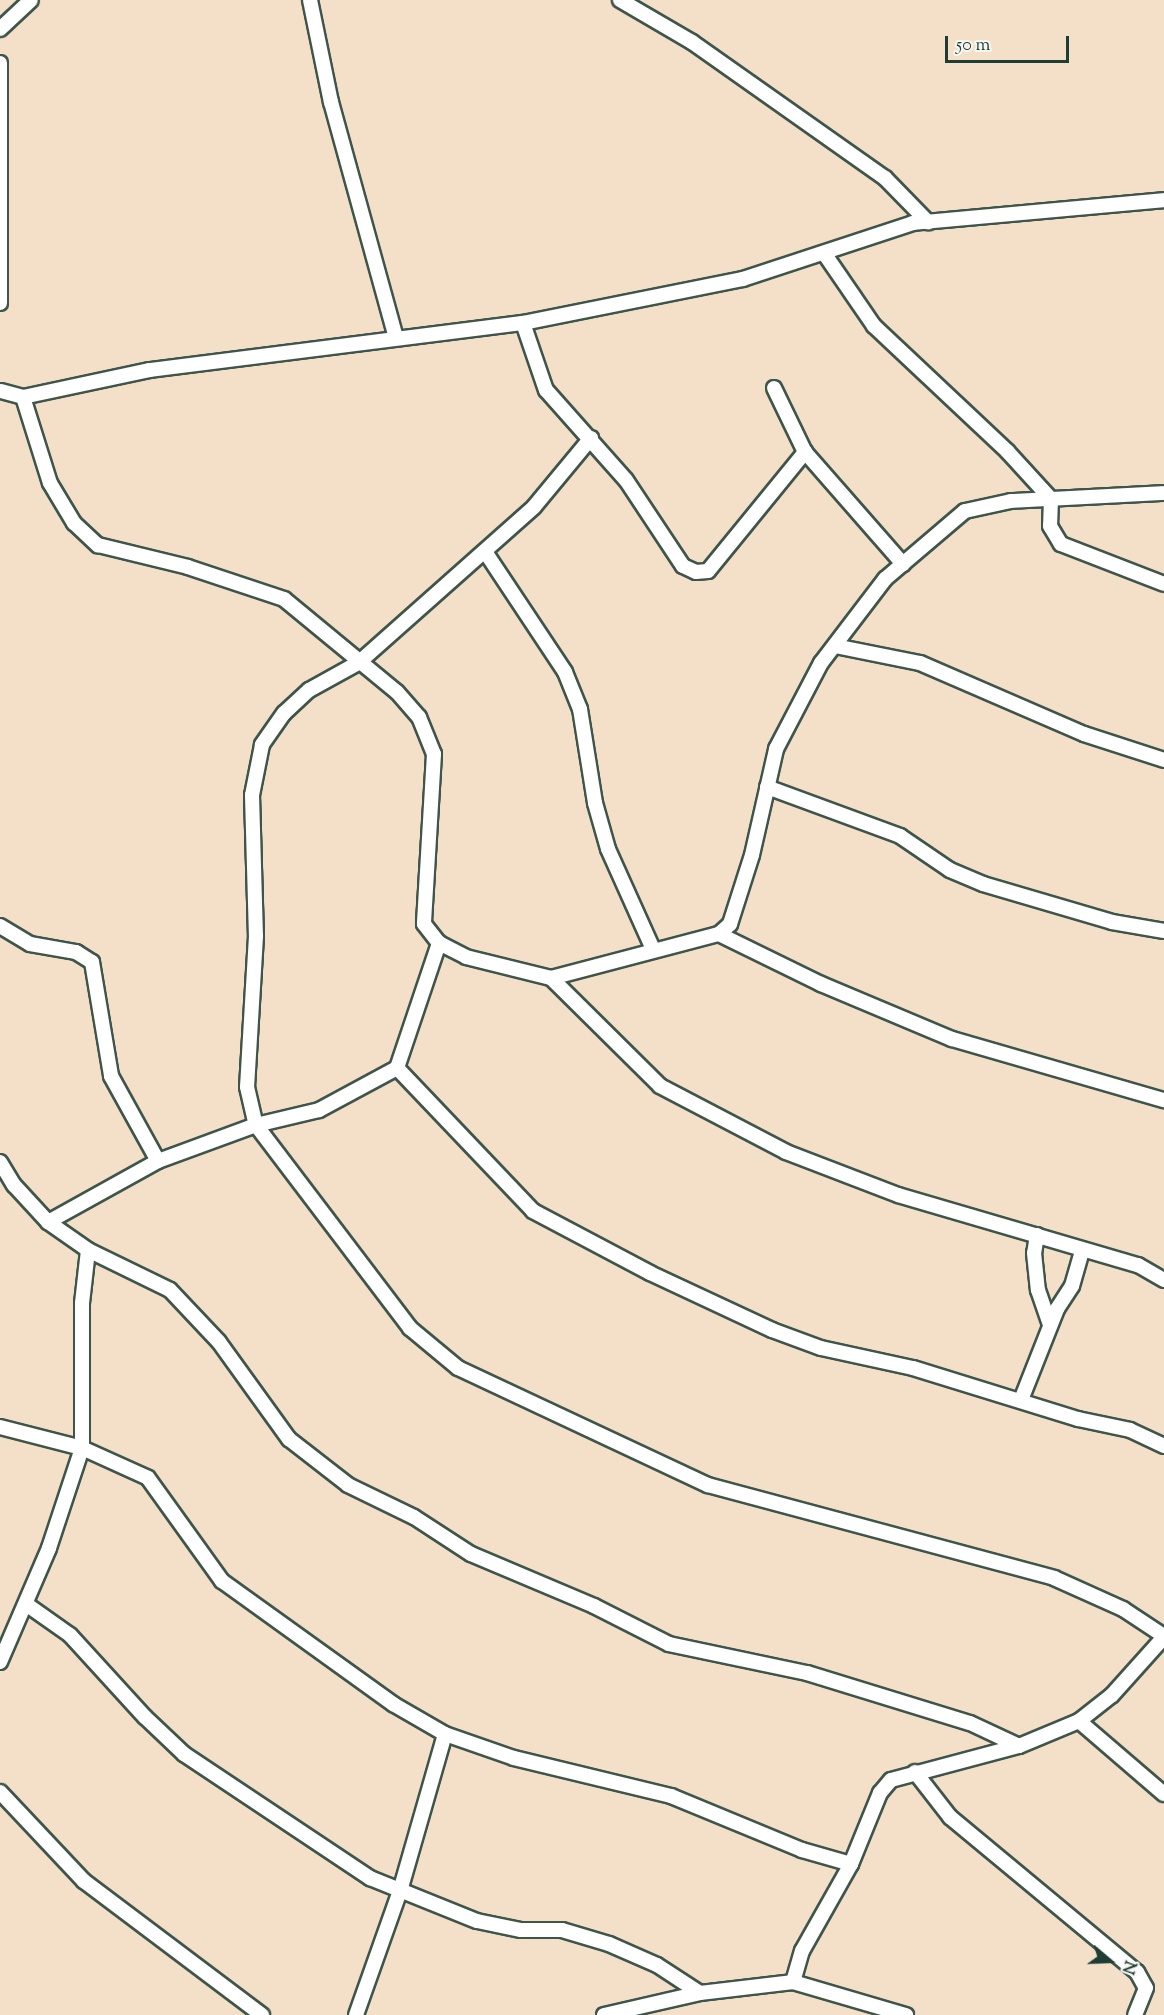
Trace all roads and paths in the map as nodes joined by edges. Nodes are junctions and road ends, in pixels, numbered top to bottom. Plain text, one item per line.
1 (31, 0) edge
2 (310, 0) edge
3 (620, 0) edge
4 (0, 29) edge
5 (0, 63) edge
6 (1, 106) edge
7 (1164, 200) edge
8 (928, 222) junction
9 (824, 253) junction
10 (0, 303) edge
11 (523, 323) junction
12 (396, 338) junction
13 (774, 388) dead end
14 (0, 390) edge
15 (23, 397) junction
16 (591, 438) junction
17 (805, 452) junction
18 (1164, 494) edge
19 (1051, 499) junction
20 (486, 553) junction
21 (903, 564) junction
22 (1164, 584) edge
23 (835, 646) junction
24 (358, 663) junction
25 (1164, 760) edge
26 (767, 787) junction
27 (0, 926) edge
28 (1164, 931) edge
29 (719, 934) junction
30 (439, 943) junction
31 (653, 949) junction
32 (551, 978) junction
33 (397, 1068) junction
34 (1164, 1100) edge
35 (256, 1125) junction
36 (158, 1161) junction
37 (0, 1162) edge
38 (48, 1222) junction
39 (1037, 1234) junction
40 (88, 1250) junction
41 (1082, 1250) junction
42 (1164, 1280) edge
43 (1050, 1324) junction
44 (1021, 1400) junction
45 (0, 1427) edge
46 (1164, 1446) edge
47 (82, 1448) junction
48 (26, 1604) junction
49 (1164, 1636) edge
50 (0, 1662) edge
51 (1079, 1721) junction
52 (445, 1734) junction
53 (1019, 1746) junction
54 (915, 1772) junction
55 (0, 1792) edge
56 (1164, 1794) edge
57 (850, 1864) junction
58 (400, 1891) junction
59 (793, 1982) junction
60 (700, 1994) junction
61 (262, 2015) edge
62 (356, 2015) edge
63 (604, 2015) edge
64 (906, 2015) edge
65 (1135, 2015) edge

1 - 4 street
2 - 12 street
3 - 8 street
5 - 6 street
6 - 10 street
7 - 8 street
8 - 9 street
9 - 11 street
9 - 19 street
11 - 12 street
11 - 16 street
12 - 15 street
13 - 17 street
14 - 15 street
15 - 24 street
16 - 17 street
16 - 20 street
17 - 21 street
18 - 19 street
19 - 21 street
19 - 22 street
20 - 24 street
20 - 31 street
21 - 23 street
23 - 25 street
23 - 26 street
24 - 30 street
24 - 35 street
26 - 28 street
26 - 29 street
27 - 36 street
29 - 31 street
29 - 34 street
30 - 32 street
30 - 33 street
31 - 32 street
32 - 39 street
33 - 35 street
33 - 44 street
35 - 36 street
35 - 49 street
36 - 38 street
37 - 38 street
38 - 40 street
39 - 41 street
39 - 43 street
40 - 47 street
40 - 53 street
41 - 42 street
41 - 43 street
43 - 44 street
44 - 46 street
45 - 47 street
47 - 48 street
47 - 52 street
48 - 50 street
48 - 58 street
49 - 51 street
51 - 53 street
51 - 56 street
52 - 57 street
52 - 58 street
53 - 54 street
54 - 57 street
54 - 65 street
55 - 61 street
57 - 59 street
58 - 60 street
58 - 62 street
59 - 60 street
59 - 64 street
60 - 63 street

